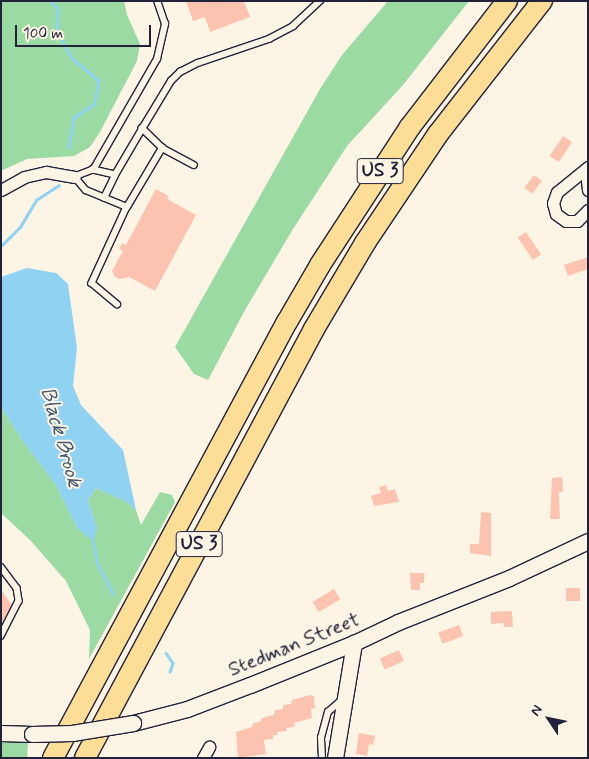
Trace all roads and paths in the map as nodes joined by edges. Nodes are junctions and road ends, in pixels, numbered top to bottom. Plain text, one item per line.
1 (158, 1) edge
2 (320, 1) edge
3 (507, 1) edge
4 (542, 1) edge
5 (142, 130) junction
6 (162, 148) junction
7 (194, 165) dead end
8 (587, 169) edge
9 (94, 170) junction
10 (115, 175) junction
11 (75, 177) junction
12 (1, 190) edge
13 (588, 190) edge
14 (104, 198) junction
15 (127, 207) junction
16 (588, 210) edge
17 (116, 304) dead end
18 (588, 542) edge
19 (1, 567) edge
20 (1, 636) edge
21 (354, 643) junction
22 (345, 697) junction
23 (1, 733) edge
24 (209, 747) dead end
25 (53, 758) edge
26 (85, 758) edge
27 (204, 758) edge
28 (322, 758) edge
29 (335, 758) edge

1 - 9 lane
2 - 5 lane
3 - 25 highway, US 3
4 - 26 highway, US 3
5 - 6 lane
5 - 10 lane
6 - 7 lane
6 - 15 lane
8 - 13 street
8 - 16 street
9 - 10 lane
9 - 11 lane
10 - 14 lane
11 - 12 street
11 - 14 lane
14 - 15 lane
15 - 17 lane
18 - 21 main road, Stedman Street
19 - 20 lane
21 - 22 main road
21 - 23 main road, Stedman Street, bridge
22 - 28 lane
22 - 29 main road
24 - 27 street

